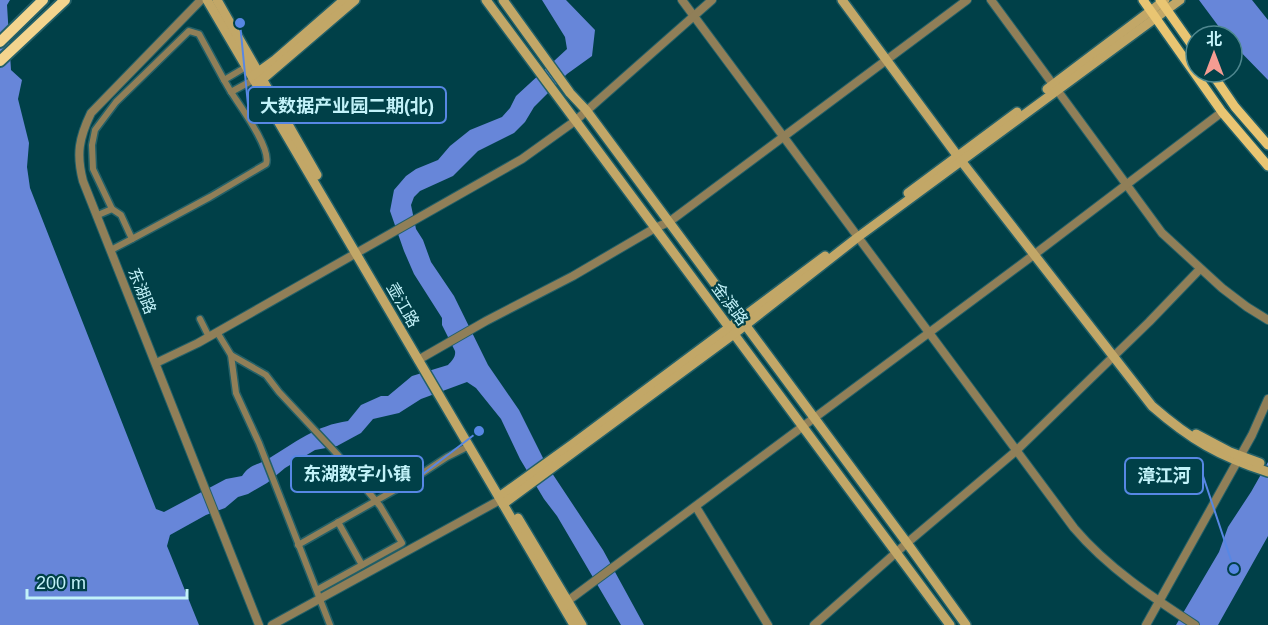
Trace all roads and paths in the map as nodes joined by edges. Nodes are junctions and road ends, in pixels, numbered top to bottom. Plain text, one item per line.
1 (43, 0) edge
2 (65, 0) edge
3 (201, 0) edge
4 (207, 0) edge
5 (217, 0) edge
6 (344, 0) edge
7 (355, 0) edge
8 (486, 0) edge
9 (503, 0) edge
10 (682, 0) edge
11 (712, 0) edge
12 (842, 0) edge
13 (849, 0) edge
14 (968, 0) edge
15 (991, 0) edge
16 (1143, 0) edge
17 (1180, 0) edge
18 (1164, 3) edge
19 (1152, 15) junction
20 (694, 16) junction
21 (1184, 33) edge
22 (0, 42) edge
23 (889, 58) junction
24 (0, 61) edge
25 (246, 68) junction
26 (256, 79) junction
27 (224, 80) junction
28 (1219, 84) edge
29 (1056, 87) junction
30 (231, 92) junction
31 (586, 110) junction
32 (1222, 112) junction
33 (575, 121) junction
34 (784, 138) junction
35 (1268, 146) edge
36 (963, 157) junction
37 (1268, 166) edge
38 (1126, 183) junction
39 (112, 209) junction
40 (98, 215) junction
41 (669, 222) junction
42 (655, 228) junction
43 (856, 235) junction
44 (132, 239) junction
45 (111, 250) junction
46 (359, 252) junction
47 (1037, 252) junction
48 (1200, 269) junction
49 (200, 319) dead end
50 (1268, 320) edge
51 (742, 323) junction
52 (732, 331) junction
53 (928, 332) junction
54 (213, 334) junction
55 (1114, 354) junction
56 (231, 355) junction
57 (423, 362) junction
58 (156, 363) junction
59 (442, 395) junction
60 (1268, 399) edge
61 (813, 417) junction
62 (803, 426) junction
63 (469, 446) junction
64 (1016, 451) junction
65 (1238, 459) junction
66 (1256, 465) junction
67 (1268, 465) edge
68 (1268, 472) edge
69 (503, 499) junction
70 (375, 500) junction
71 (696, 507) junction
72 (888, 518) junction
73 (338, 522) junction
74 (878, 527) junction
75 (907, 543) junction
76 (298, 545) junction
77 (897, 553) junction
78 (362, 565) junction
79 (924, 567) junction
80 (913, 575) junction
81 (316, 590) junction
82 (320, 599) junction
83 (1158, 601) junction
84 (565, 603) junction
85 (259, 625) edge
86 (272, 625) edge
87 (330, 625) edge
88 (574, 625) edge
89 (582, 625) edge
90 (768, 625) edge
91 (814, 625) edge
92 (950, 625) edge
93 (966, 625) edge
94 (1146, 625) edge
95 (1195, 625) edge

1 - 22 highway
2 - 24 highway
3 - 40 street, 东湖路
4 - 25 main road, 壶江路
5 - 26 main road, 壶江路
6 - 26 main road
7 - 26 main road
8 - 33 main road, 金滨路
9 - 31 main road, 金滨路
10 - 20 street
11 - 20 street
12 - 23 main road
13 - 23 main road
14 - 23 street
15 - 29 street
16 - 19 main road
17 - 18 main road
18 - 19 main road
18 - 21 main road
19 - 29 main road
19 - 32 main road
20 - 31 street
20 - 34 street
23 - 34 street
23 - 36 main road
25 - 26 main road, 壶江路
25 - 27 street
26 - 30 street
26 - 46 main road, 壶江路
27 - 30 street
27 - 39 street
28 - 35 main road
29 - 36 main road
29 - 38 street
30 - 44 street
31 - 33 street
31 - 41 main road, 金滨路
32 - 37 main road
32 - 38 street
33 - 42 main road, 金滨路
33 - 46 street
34 - 41 street
34 - 43 street
36 - 43 main road
36 - 47 main road
38 - 47 street
38 - 48 street
39 - 40 street
39 - 44 street
40 - 45 street, 东湖路
41 - 42 street
41 - 51 main road, 金滨路
42 - 52 main road, 金滨路
42 - 57 street
43 - 51 main road
43 - 53 street
44 - 45 street
45 - 58 street, 东湖路
46 - 54 street
46 - 57 main road, 壶江路
47 - 53 street
47 - 55 main road
48 - 50 street
48 - 55 street
49 - 54 street
51 - 52 main road
51 - 61 main road, 金滨路
52 - 62 main road, 金滨路
52 - 69 main road
53 - 61 street
53 - 64 street
54 - 56 street
54 - 58 street
55 - 64 street
55 - 65 main road
56 - 70 street
56 - 76 street
57 - 59 main road, 壶江路
58 - 85 street, 东湖路
59 - 63 main road, 壶江路
59 - 69 main road, 壶江路
60 - 65 street
61 - 62 street
61 - 72 main road, 金滨路
62 - 71 street
62 - 74 main road, 金滨路
63 - 69 main road, 壶江路
63 - 70 street
64 - 75 street
64 - 83 street
65 - 66 main road
65 - 83 street
66 - 67 main road
66 - 68 main road
69 - 82 street
69 - 84 main road, 壶江路
70 - 73 street
70 - 78 street
71 - 84 street
71 - 90 street
72 - 74 main road
72 - 75 main road, 金滨路
73 - 76 street
73 - 78 street
74 - 77 main road, 金滨路
75 - 77 street
75 - 79 main road, 金滨路
76 - 81 street
77 - 80 main road, 金滨路
77 - 91 street
78 - 81 street
79 - 80 main road
79 - 93 main road, 金滨路
80 - 92 main road, 金滨路
81 - 82 street
82 - 86 street
82 - 87 street
83 - 94 street
83 - 95 street
84 - 88 main road, 壶江路
84 - 89 main road, 壶江路

